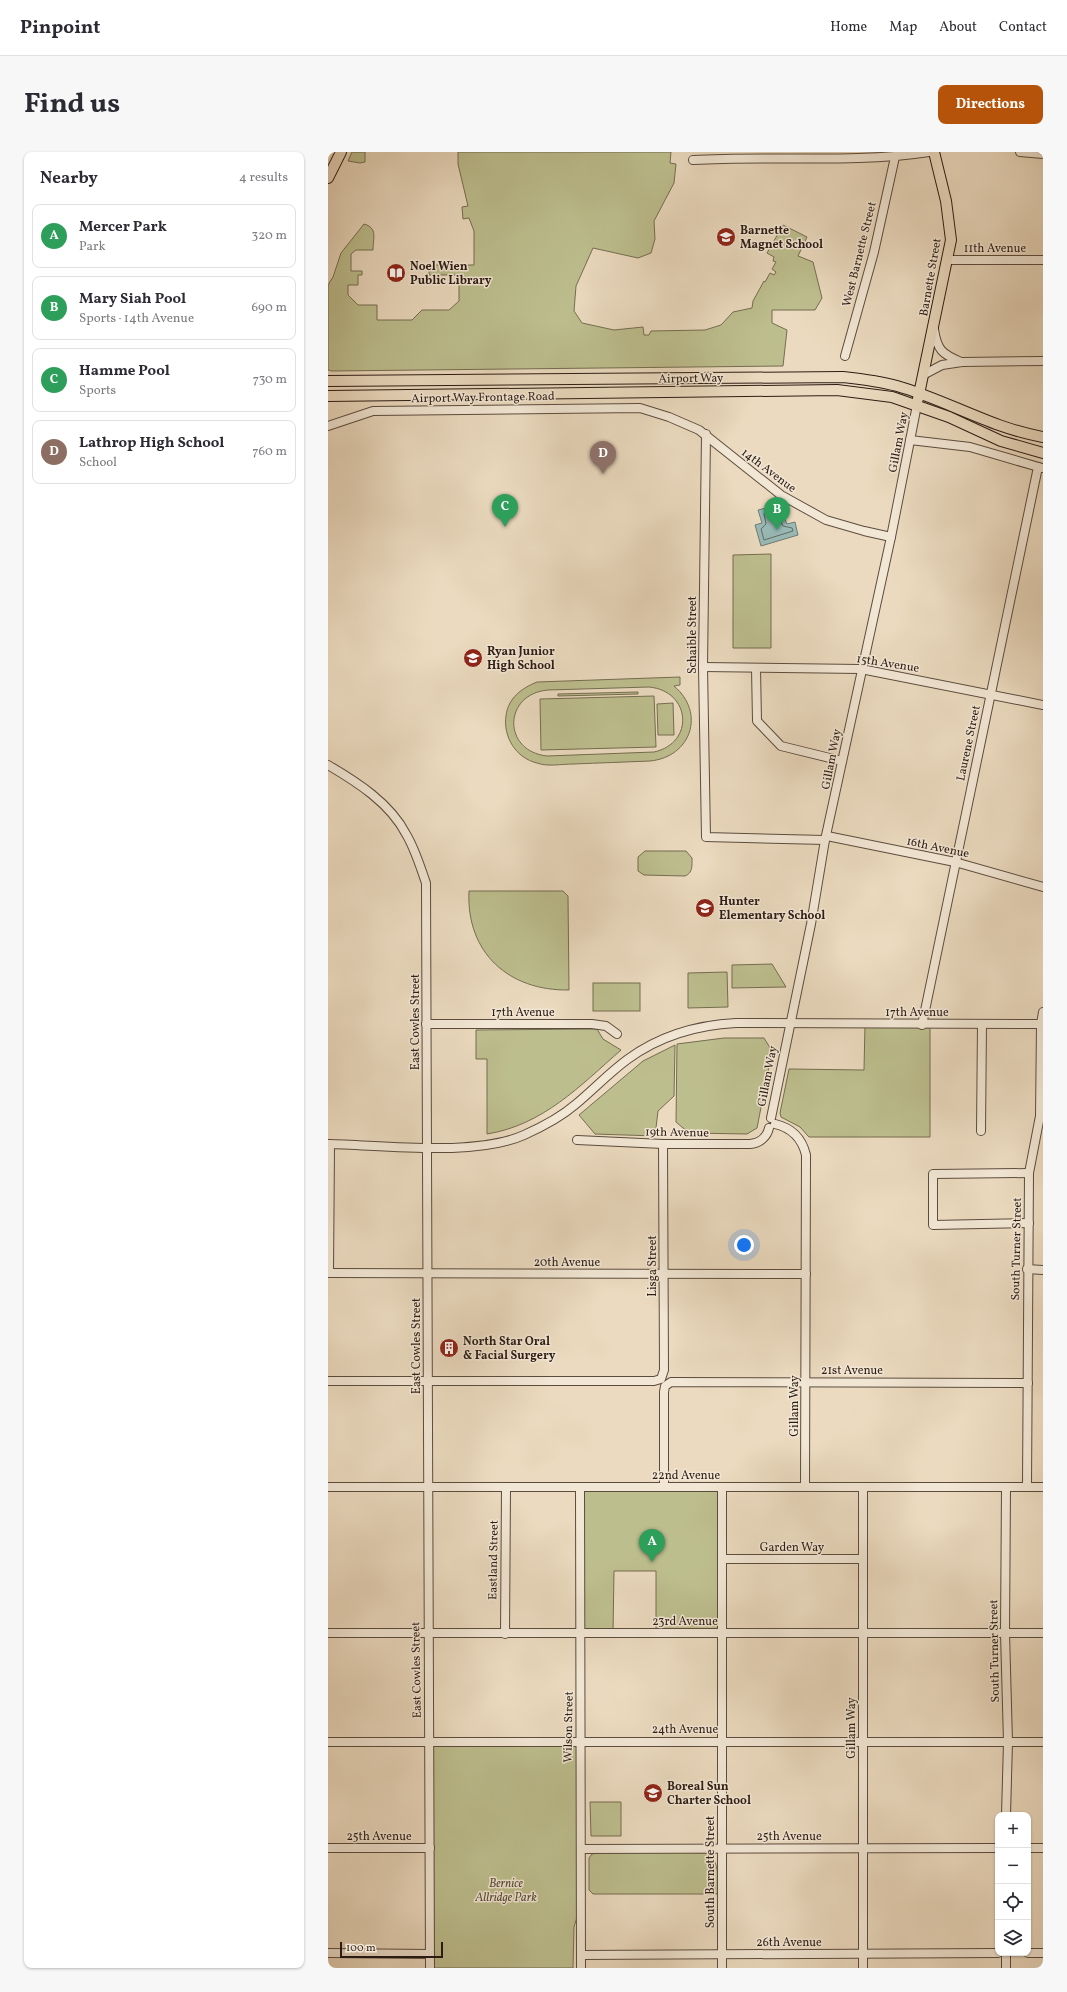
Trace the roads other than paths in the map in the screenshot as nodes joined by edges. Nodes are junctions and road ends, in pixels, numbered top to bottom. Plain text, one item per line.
1 (341, 152) edge
2 (929, 152) edge
3 (934, 152) edge
4 (1020, 152) edge
5 (1043, 154) edge
6 (895, 157) junction
7 (693, 160) dead end
8 (328, 178) edge
9 (948, 260) junction
10 (1043, 260) edge
11 (934, 327) junction
12 (845, 356) dead end
13 (1043, 361) edge
14 (962, 362) junction
15 (923, 375) junction
16 (328, 381) edge
17 (919, 394) junction
18 (328, 396) edge
19 (917, 405) junction
20 (640, 408) joint
21 (328, 426) edge
22 (706, 434) junction
23 (1043, 437) edge
24 (910, 440) junction
25 (1043, 453) edge
26 (1040, 467) edge
27 (891, 537) junction
28 (703, 667) junction
29 (756, 668) junction
30 (861, 669) junction
31 (990, 693) junction
32 (1043, 705) edge
33 (842, 761) junction
34 (328, 764) edge
35 (706, 837) joint
36 (826, 838) junction
37 (955, 862) junction
38 (1043, 887) edge
39 (1043, 1012) edge
40 (790, 1023) junction
41 (426, 1024) junction
42 (982, 1024) junction
43 (1042, 1024) edge
44 (922, 1025) junction
45 (617, 1034) dead end
46 (772, 1123) junction
47 (981, 1131) dead end
48 (577, 1140) dead end
49 (329, 1144) edge
50 (663, 1144) junction
51 (428, 1147) junction
52 (1029, 1173) junction
53 (1028, 1223) junction
54 (1027, 1269) junction
55 (1043, 1270) edge
56 (329, 1273) edge
57 (428, 1273) junction
58 (664, 1274) junction
59 (806, 1274) junction
60 (328, 1381) edge
61 (428, 1381) junction
62 (806, 1382) junction
63 (1028, 1383) junction
64 (328, 1487) edge
65 (428, 1487) junction
66 (506, 1487) junction
67 (580, 1487) junction
68 (664, 1487) junction
69 (722, 1487) junction
70 (805, 1487) junction
71 (863, 1487) junction
72 (1006, 1487) junction
73 (1028, 1487) junction
74 (1043, 1487) edge
75 (722, 1559) junction
76 (862, 1559) junction
77 (328, 1633) edge
78 (428, 1633) junction
79 (582, 1633) junction
80 (723, 1633) junction
81 (1005, 1633) junction
82 (1043, 1633) edge
83 (505, 1634) junction
84 (864, 1634) junction
85 (580, 1741) junction
86 (722, 1741) junction
87 (863, 1741) junction
88 (328, 1742) edge
89 (429, 1742) junction
90 (1008, 1742) junction
91 (1043, 1742) edge
92 (1006, 1812) edge
93 (328, 1848) edge
94 (430, 1848) junction
95 (722, 1848) junction
96 (863, 1848) junction
97 (995, 1848) edge
98 (1031, 1848) edge
99 (1043, 1848) edge
100 (581, 1849) junction
101 (328, 1953) edge
102 (995, 1953) edge
103 (1031, 1953) edge
104 (1043, 1953) edge
105 (430, 1954) junction
106 (722, 1954) junction
107 (862, 1954) junction
108 (581, 1955) junction
109 (1006, 1956) edge
110 (430, 1968) edge
111 (581, 1968) edge
112 (722, 1968) edge
113 (863, 1968) edge
114 (1006, 1968) edge

1 - 8 main road
2 - 6 street
3 - 9 main road, Barnette Street
4 - 5 street
6 - 7 street
6 - 12 street, West Barnette Street
9 - 10 street, 11th Avenue
9 - 11 main road, Barnette Street
11 - 14 street
11 - 15 main road, Barnette Street
13 - 14 street
14 - 15 street
15 - 17 main road, Barnette Street
16 - 17 main road, Airport Way
17 - 19 main road, Barnette Street
17 - 23 main road, Airport Way
18 - 19 main road, Airport Way
19 - 24 street, Gillam Way
19 - 25 main road, Airport Way
20 - 21 street, Airport Way Frontage Road
20 - 22 street, 14th Avenue
22 - 27 street, 14th Avenue
22 - 28 street, Schaible Street
24 - 26 street
24 - 27 street, Gillam Way
26 - 31 street, Laurene Street
27 - 30 street, Gillam Way
28 - 29 street, 15th Avenue
28 - 35 street, Schaible Street
29 - 30 street, 15th Avenue
29 - 33 street
30 - 31 street, 15th Avenue
30 - 33 street, Gillam Way
31 - 32 street, 15th Avenue
31 - 37 street, Laurene Street
33 - 36 street, Gillam Way
34 - 41 street, East Cowles Street
35 - 36 street, 16th Avenue
36 - 37 street, 16th Avenue
36 - 40 street, Gillam Way
37 - 38 street, 16th Avenue
37 - 44 street, Laurene Street
39 - 43 street, South Turner Street
40 - 44 street, 17th Avenue
40 - 46 street, Gillam Way
40 - 51 street, 17th Avenue
41 - 45 street, 17th Avenue
41 - 51 street, East Cowles Street
42 - 43 street, 17th Avenue
42 - 44 street, 17th Avenue
42 - 47 street
43 - 52 street, South Turner Street
46 - 50 street, 19th Avenue
46 - 59 street, Gillam Way
48 - 50 street, 19th Avenue
49 - 51 street
49 - 56 street
50 - 58 street, Lisga Street
51 - 57 street, East Cowles Street
52 - 53 street, South Turner Street
52 - 53 street
53 - 54 street, South Turner Street
54 - 55 street
54 - 63 street, South Turner Street
56 - 57 street, 20th Avenue
57 - 58 street, 20th Avenue
57 - 61 street, East Cowles Street
58 - 59 street, 20th Avenue
58 - 61 street, Lisga Street
59 - 62 street, Gillam Way
60 - 61 street
61 - 65 street, East Cowles Street
62 - 63 street, 21st Avenue
62 - 68 street, 21st Avenue
62 - 70 street, Gillam Way
63 - 73 street, South Turner Street
64 - 65 street, 22nd Avenue
65 - 66 street, 22nd Avenue
65 - 78 street, East Cowles Street
66 - 67 street, 22nd Avenue
66 - 83 street, Eastland Street
67 - 68 street, 22nd Avenue
67 - 79 street, Wilson Street
68 - 69 street, 22nd Avenue
69 - 70 street, 22nd Avenue
69 - 75 street, South Barnette Street
70 - 71 street, 22nd Avenue
71 - 72 street, 22nd Avenue
71 - 76 street, Gillam Way
72 - 73 street, 22nd Avenue
72 - 81 street, South Turner Street
73 - 74 street, 22nd Avenue
75 - 76 street, Garden Way
75 - 80 street, South Barnette Street
76 - 84 street, Gillam Way
77 - 78 street, 23rd Avenue
78 - 83 street, 23rd Avenue
78 - 89 street, East Cowles Street
79 - 80 street, 23rd Avenue
79 - 83 street, 23rd Avenue
79 - 85 street, Wilson Street
80 - 84 street, 23rd Avenue
80 - 86 street, South Barnette Street
81 - 82 street, 23rd Avenue
81 - 84 street, 23rd Avenue
81 - 90 street, South Turner Street
84 - 87 street, Gillam Way
85 - 86 street, 24th Avenue
85 - 89 street, 24th Avenue
85 - 100 street, Wilson Street
86 - 87 street, 24th Avenue
86 - 95 street, South Barnette Street
87 - 90 street, 24th Avenue
87 - 96 street, Gillam Way
88 - 89 street, 24th Avenue
89 - 94 street, East Cowles Street
90 - 91 street, 24th Avenue
90 - 92 street, South Turner Street
93 - 94 street, 25th Avenue
94 - 105 street, East Cowles Street
95 - 96 street, 25th Avenue
95 - 100 street, 25th Avenue
95 - 106 street, South Barnette Street
96 - 97 street, 25th Avenue
96 - 107 street, Gillam Way
98 - 99 street
100 - 108 street, Wilson Street
101 - 105 street
102 - 107 street, 26th Avenue
103 - 104 street
105 - 110 street, East Cowles Street
106 - 107 street, 26th Avenue
106 - 108 street, 26th Avenue
106 - 112 street, South Barnette Street
107 - 113 street, Gillam Way
108 - 111 street, Wilson Street
109 - 114 street

